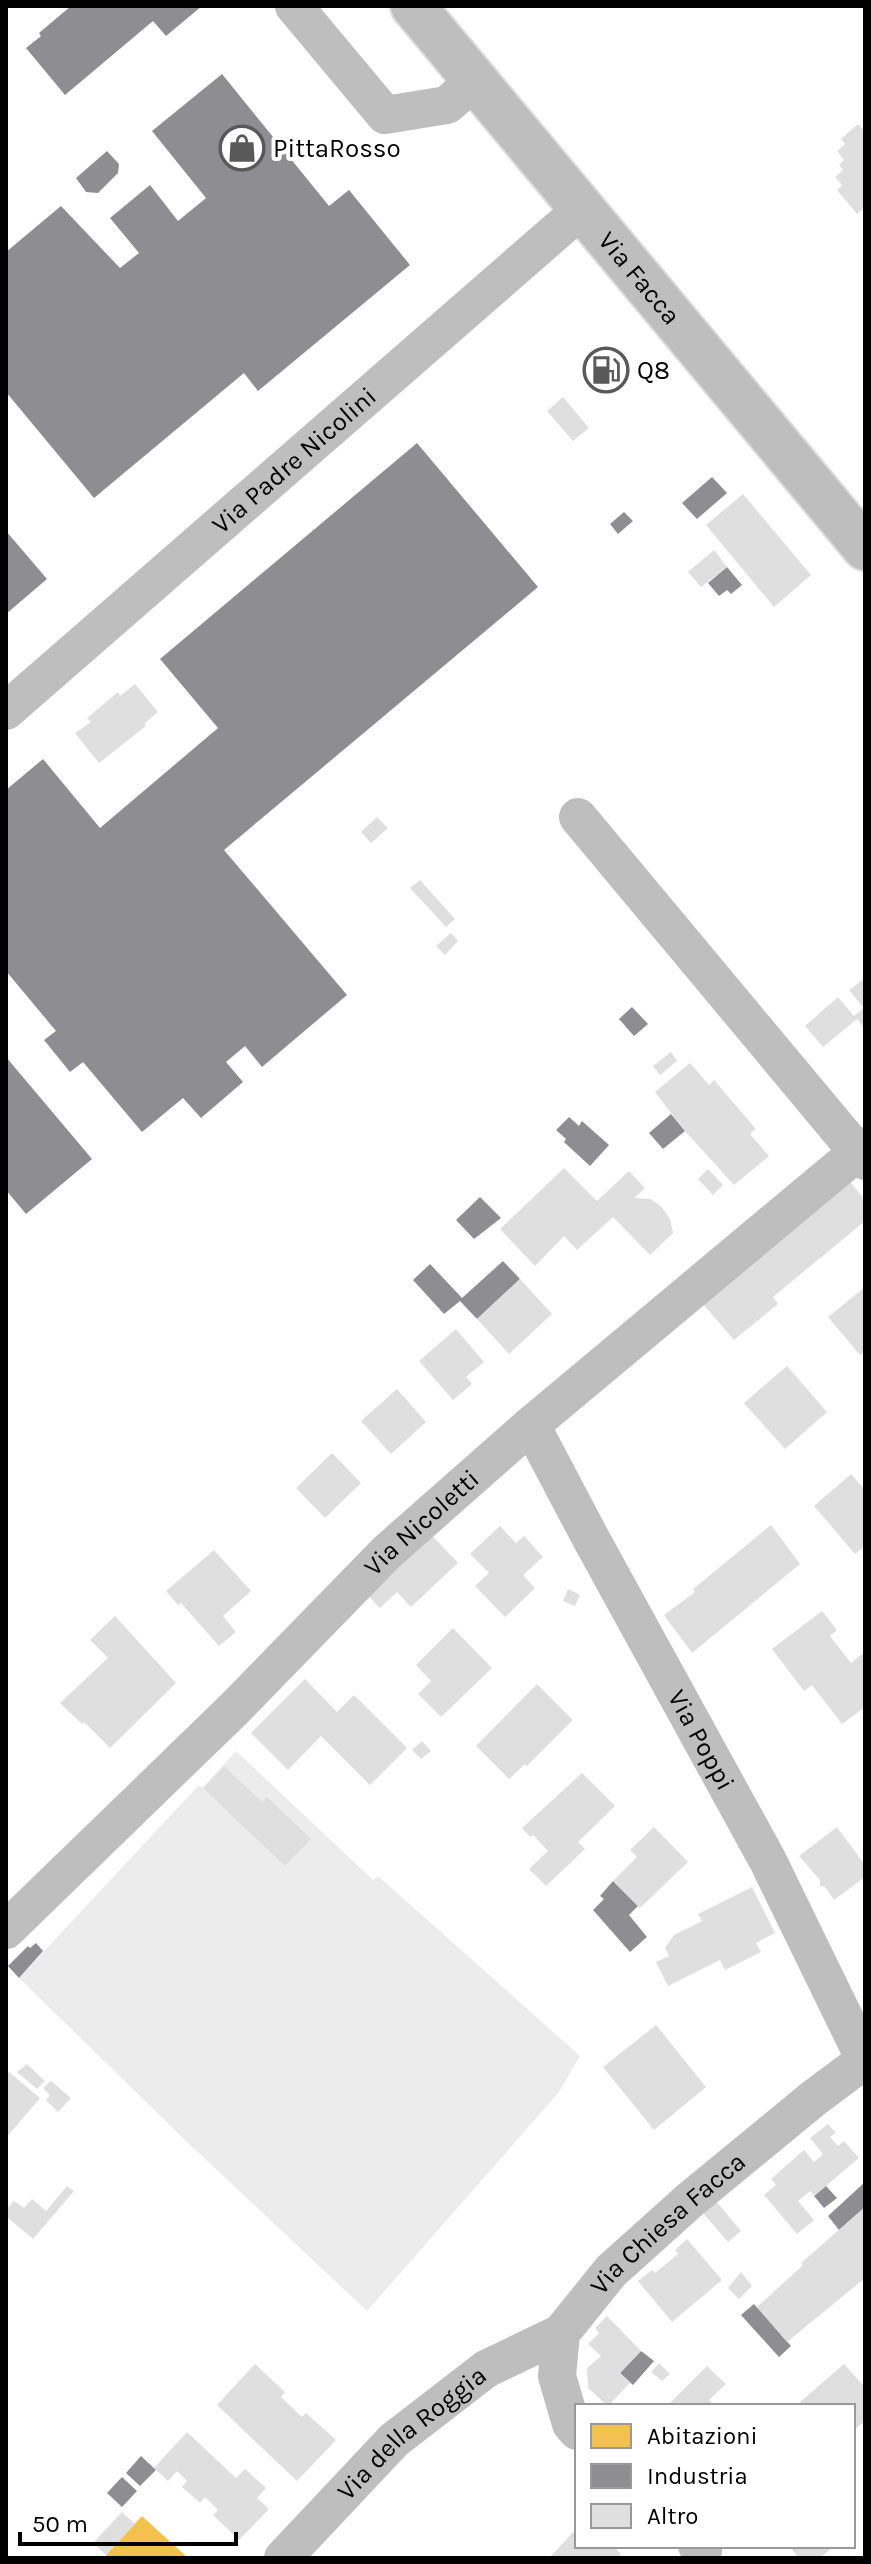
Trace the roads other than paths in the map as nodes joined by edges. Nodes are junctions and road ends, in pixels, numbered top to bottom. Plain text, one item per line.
1 (294, 6) edge
2 (413, 6) edge
3 (476, 80) junction
4 (582, 209) junction
5 (865, 548) edge
6 (6, 711) edge
7 (578, 817) dead end
8 (862, 1153) edge
9 (531, 1425) junction
10 (6, 1930) edge
11 (865, 2060) edge
12 (561, 2333) junction
13 (575, 2429) edge
14 (283, 2558) edge

1 - 3 street
2 - 3 main road, Via Facca
3 - 4 main road, Via Facca
4 - 5 main road, Via Facca
4 - 6 street, Via Padre Nicolini
7 - 8 street
8 - 9 street, Via Nicoletti
9 - 10 street, Via Nicoletti
9 - 11 street, Via Poppi
11 - 12 street, Via Chiesa Facca
12 - 13 street
12 - 14 street, Via della Roggia

